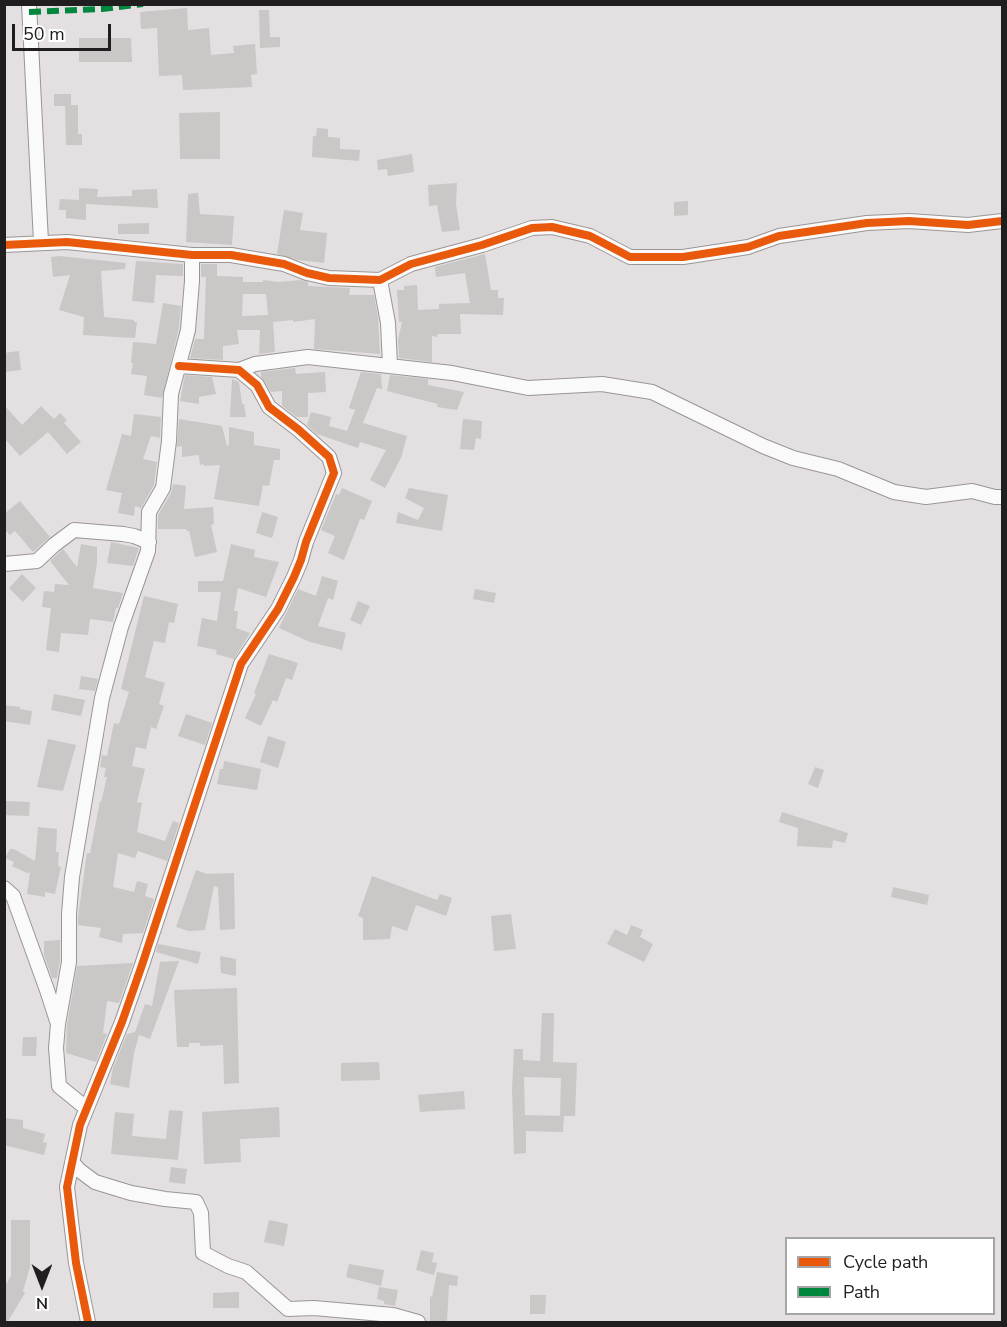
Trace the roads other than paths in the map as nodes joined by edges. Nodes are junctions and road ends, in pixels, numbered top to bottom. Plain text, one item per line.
1 (29, 4) edge
2 (1002, 222) edge
3 (41, 242) junction
4 (4, 244) edge
5 (192, 255) junction
6 (380, 280) junction
7 (390, 365) junction
8 (179, 366) junction
9 (239, 370) junction
10 (1002, 496) edge
11 (149, 542) junction
12 (4, 564) edge
13 (4, 888) edge
14 (58, 1024) junction
15 (86, 1108) junction
16 (72, 1162) junction
17 (88, 1323) edge
18 (418, 1323) edge

1 - 3 street
2 - 6 street
3 - 4 street
3 - 5 street
5 - 6 street
5 - 8 street
6 - 7 street
7 - 9 street
7 - 10 street
8 - 9 street
8 - 11 street
9 - 15 street
11 - 12 street
11 - 14 street
13 - 14 street
14 - 15 street
15 - 16 street
16 - 17 street
16 - 18 street

